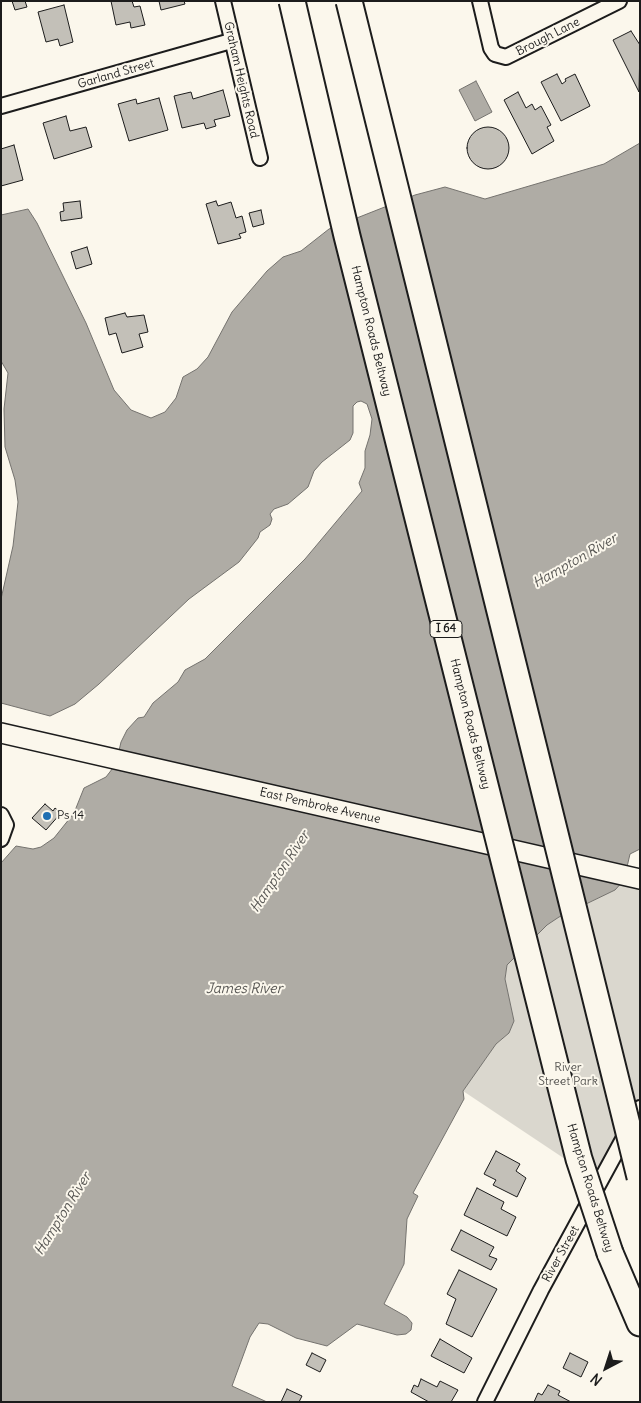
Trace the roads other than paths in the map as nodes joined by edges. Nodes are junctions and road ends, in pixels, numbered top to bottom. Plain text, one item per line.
1 (223, 1) edge
2 (292, 1) edge
3 (349, 1) edge
4 (619, 1) edge
5 (484, 3) edge
6 (231, 42) junction
7 (1, 106) edge
8 (260, 158) dead end
9 (1, 733) edge
10 (1, 815) edge
11 (1, 839) edge
12 (640, 879) edge
13 (640, 1108) edge
14 (640, 1177) edge
15 (640, 1324) edge
16 (485, 1402) edge

1 - 6 street, Graham Heights Road
2 - 15 highway, Hampton Roads Beltway / I 64, bridge
3 - 14 highway, bridge
4 - 5 street, Brough Lane
6 - 7 street, Garland Street
6 - 8 street, Graham Heights Road
9 - 12 main road, East Pembroke Avenue, bridge
10 - 11 street
13 - 16 street, River Street

